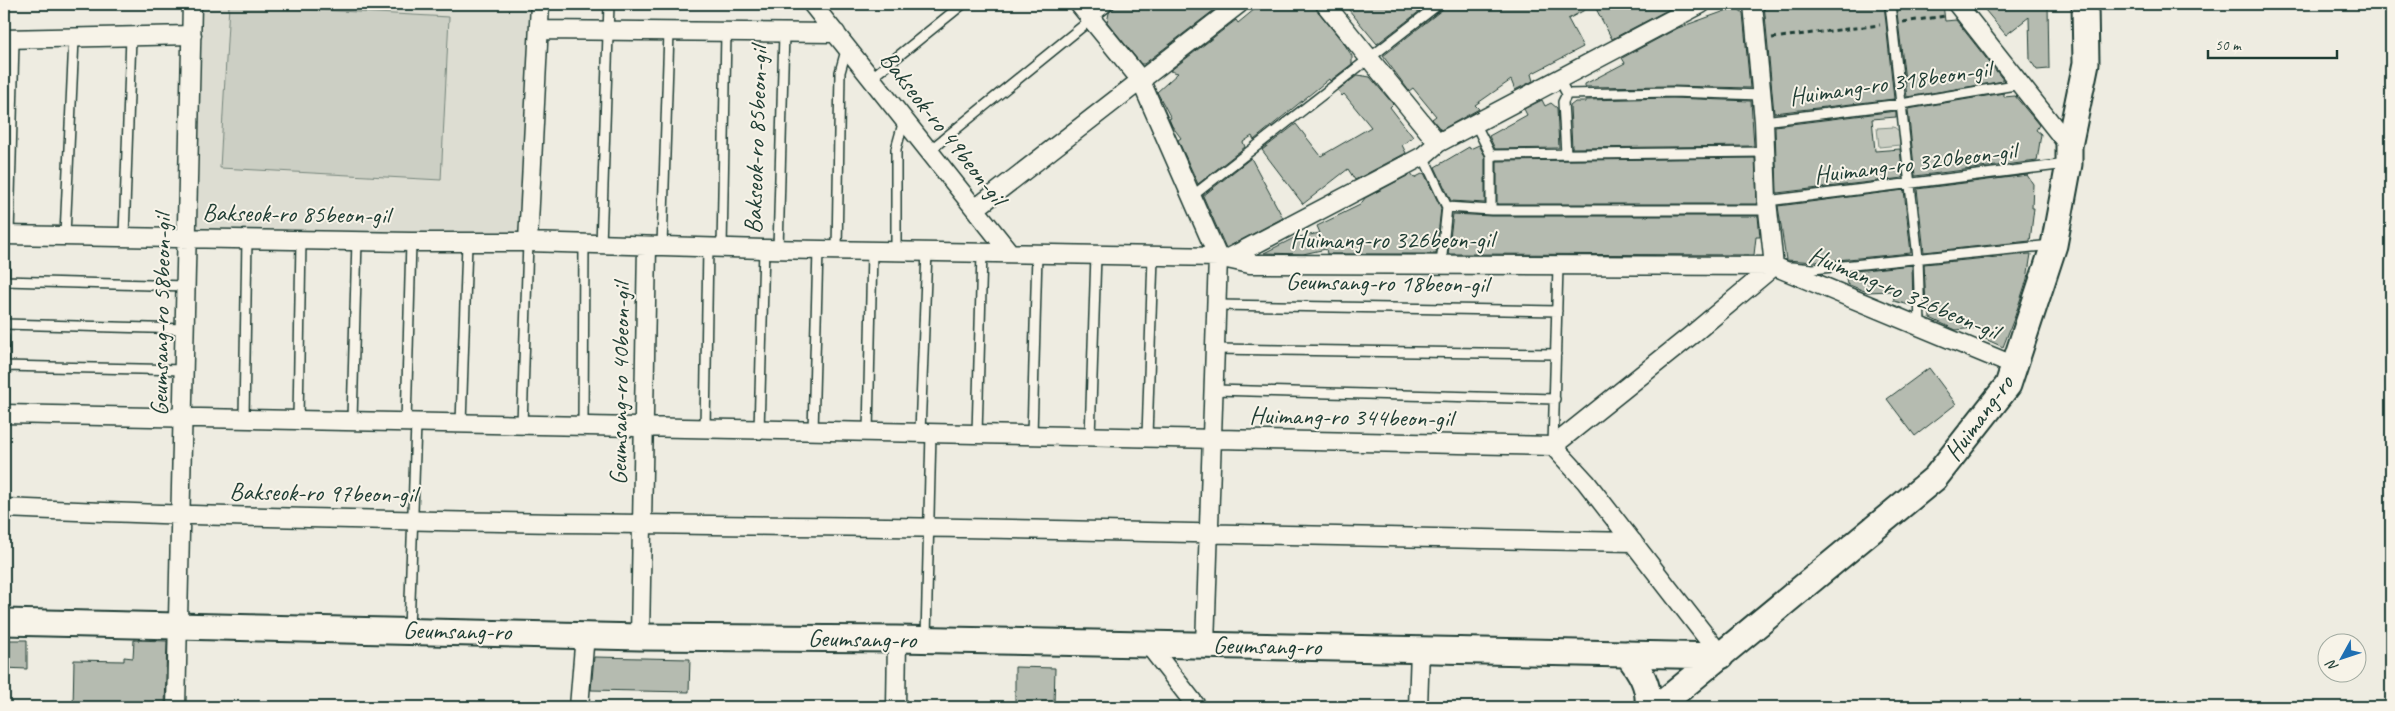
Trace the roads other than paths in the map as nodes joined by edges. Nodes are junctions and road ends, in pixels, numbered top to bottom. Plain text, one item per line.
1 (192, 4) edge
2 (540, 4) edge
3 (609, 4) edge
4 (812, 4) edge
5 (963, 4) edge
6 (1079, 4) edge
7 (1110, 4) edge
8 (1239, 4) edge
9 (1325, 4) edge
10 (1439, 4) edge
11 (1701, 4) edge
12 (1753, 4) edge
13 (1890, 4) edge
14 (2085, 4) edge
15 (1961, 8) edge
16 (1091, 19) junction
17 (539, 30) junction
18 (609, 31) junction
19 (669, 32) junction
20 (726, 32) junction
21 (784, 33) junction
22 (192, 35) junction
23 (131, 37) junction
24 (74, 38) junction
25 (9, 40) edge
26 (842, 40) junction
27 (1368, 57) junction
28 (871, 78) junction
29 (1140, 79) junction
30 (2021, 84) junction
31 (1563, 87) junction
32 (8, 89) edge
33 (1761, 95) junction
34 (1901, 104) junction
35 (904, 119) junction
36 (1764, 121) junction
37 (1475, 123) junction
38 (8, 132) edge
39 (1438, 143) junction
40 (1765, 150) junction
41 (929, 151) junction
42 (1566, 154) junction
43 (1491, 155) junction
44 (2069, 155) junction
45 (1423, 156) junction
46 (7, 181) edge
47 (1910, 183) junction
48 (1191, 197) junction
49 (1447, 206) junction
50 (1767, 206) junction
51 (975, 209) junction
52 (1490, 210) junction
53 (6, 235) edge
54 (65, 235) junction
55 (124, 236) junction
56 (187, 237) junction
57 (247, 238) junction
58 (301, 240) junction
59 (357, 240) junction
60 (411, 242) junction
61 (528, 242) junction
62 (467, 243) junction
63 (592, 244) junction
64 (2054, 245) junction
65 (655, 246) junction
66 (715, 248) junction
67 (771, 249) junction
68 (818, 250) junction
69 (837, 250) junction
70 (872, 251) junction
71 (896, 251) junction
72 (927, 251) junction
73 (982, 253) junction
74 (1010, 253) junction
75 (1037, 254) junction
76 (1096, 255) junction
77 (1153, 256) junction
78 (1222, 258) junction
79 (1918, 258) junction
80 (1441, 265) junction
81 (1558, 266) junction
82 (1774, 266) junction
83 (4, 282) edge
84 (187, 286) junction
85 (1216, 305) junction
86 (1557, 310) junction
87 (4, 315) edge
88 (4, 324) edge
89 (1920, 326) junction
90 (186, 329) junction
91 (4, 337) edge
92 (1216, 348) junction
93 (1556, 354) junction
94 (4, 366) edge
95 (2015, 366) junction
96 (184, 370) junction
97 (1214, 390) junction
98 (1554, 399) junction
99 (4, 402) edge
100 (4, 414) edge
101 (184, 417) junction
102 (244, 418) junction
103 (298, 419) junction
104 (352, 420) junction
105 (411, 423) junction
106 (460, 424) junction
107 (522, 425) junction
108 (583, 426) junction
109 (643, 428) junction
110 (706, 428) junction
111 (760, 430) junction
112 (813, 430) junction
113 (868, 432) junction
114 (925, 432) junction
115 (977, 434) junction
116 (1032, 435) junction
117 (1090, 436) junction
118 (1147, 436) junction
119 (1213, 439) junction
120 (1553, 446) junction
121 (4, 508) edge
122 (182, 516) junction
123 (412, 519) junction
124 (642, 524) junction
125 (928, 528) junction
126 (1210, 532) junction
127 (1633, 542) junction
128 (4, 622) edge
129 (179, 626) junction
130 (409, 630) junction
131 (585, 634) junction
132 (640, 636) junction
133 (897, 639) junction
134 (926, 640) junction
135 (1148, 644) junction
136 (1206, 645) junction
137 (1420, 649) junction
138 (1627, 654) junction
139 (1721, 656) junction
140 (176, 707) edge
141 (579, 707) edge
142 (896, 707) edge
143 (1197, 707) edge
144 (1418, 707) edge
145 (1648, 707) edge
146 (1658, 707) edge

1 - 22 street, Geumsang-ro 58beon-gil
2 - 17 street
3 - 18 lane
4 - 26 street, Bakseok-ro 49beon-gil
5 - 28 lane
6 - 16 street
7 - 16 lane
8 - 29 street
9 - 27 street
10 - 27 lane
11 - 31 street
12 - 33 street, Huimang-ro 326beon-gil
13 - 34 lane
14 - 44 street, Huimang-ro
15 - 30 street
16 - 29 street
16 - 41 lane
17 - 18 street
17 - 61 street
18 - 19 street
18 - 63 lane
19 - 20 street
19 - 65 lane
20 - 21 street
20 - 66 lane, Bakseok-ro 85beon-gil
21 - 26 street
21 - 67 lane, Bakseok-ro 85beon-gil
22 - 23 street
22 - 56 street, Geumsang-ro 58beon-gil
23 - 24 street
23 - 55 lane, Geumsang-ro 58beon-gil
24 - 25 street
24 - 54 lane
25 - 32 lane
26 - 28 street, Bakseok-ro 49beon-gil
26 - 69 lane
27 - 39 street
27 - 48 lane
28 - 35 street, Bakseok-ro 49beon-gil
29 - 48 street
29 - 51 street
30 - 34 lane, Huimang-ro 318beon-gil
30 - 44 street
31 - 33 lane
31 - 37 street
31 - 42 lane
32 - 38 lane
33 - 36 street, Huimang-ro 326beon-gil
34 - 36 lane, Huimang-ro 318beon-gil
34 - 47 lane
35 - 41 street, Bakseok-ro 49beon-gil
35 - 71 lane
36 - 40 street, Huimang-ro 326beon-gil
37 - 39 street
37 - 43 lane
38 - 46 lane
39 - 45 street
40 - 42 lane
40 - 50 street, Huimang-ro 326beon-gil
41 - 51 street, Bakseok-ro 49beon-gil
42 - 43 lane
43 - 52 lane
44 - 47 lane, Huimang-ro 320beon-gil
44 - 64 street, Huimang-ro
45 - 49 lane
45 - 78 street
46 - 53 lane
47 - 50 lane, Huimang-ro 320beon-gil
47 - 79 lane
48 - 78 street
49 - 52 lane, Huimang-ro 320beon-gil
49 - 80 lane
50 - 52 lane, Huimang-ro 320beon-gil
50 - 82 street, Huimang-ro 326beon-gil
51 - 74 street, Bakseok-ro 49beon-gil
53 - 54 street, Bakseok-ro 85beon-gil
53 - 83 lane
54 - 55 street, Bakseok-ro 85beon-gil
55 - 56 street, Bakseok-ro 85beon-gil
56 - 57 street, Bakseok-ro 85beon-gil
56 - 84 street, Geumsang-ro 58beon-gil
57 - 58 street, Bakseok-ro 85beon-gil
57 - 102 lane
58 - 59 street, Bakseok-ro 85beon-gil
58 - 103 lane
59 - 60 street, Bakseok-ro 85beon-gil
59 - 104 lane
60 - 62 street, Bakseok-ro 85beon-gil
60 - 105 lane
61 - 62 street, Bakseok-ro 85beon-gil
61 - 63 street, Bakseok-ro 85beon-gil
61 - 107 lane
62 - 106 lane
63 - 65 street, Bakseok-ro 85beon-gil
63 - 108 lane
64 - 79 lane
64 - 95 street, Huimang-ro
65 - 66 street, Bakseok-ro 85beon-gil
65 - 109 street, Geumsang-ro 40beon-gil
66 - 67 street, Bakseok-ro 85beon-gil
66 - 110 lane
67 - 68 street, Bakseok-ro 85beon-gil
67 - 111 lane
68 - 69 street, Bakseok-ro 85beon-gil
68 - 112 lane
69 - 70 street, Bakseok-ro 85beon-gil
70 - 71 street, Bakseok-ro 85beon-gil
70 - 113 lane
71 - 72 street, Bakseok-ro 85beon-gil
72 - 73 street, Bakseok-ro 85beon-gil
72 - 114 lane
73 - 74 street, Bakseok-ro 85beon-gil
73 - 115 lane
74 - 75 street, Huimang-ro 326beon-gil
75 - 76 street, Huimang-ro 326beon-gil
75 - 116 lane
76 - 77 street, Huimang-ro 326beon-gil
76 - 117 lane
77 - 78 street, Huimang-ro 326beon-gil
77 - 118 lane
78 - 80 street, Huimang-ro 326beon-gil
78 - 85 street
79 - 82 lane
79 - 89 lane
80 - 81 street, Huimang-ro 326beon-gil
81 - 82 street, Huimang-ro 326beon-gil
81 - 86 lane
82 - 89 street, Huimang-ro 326beon-gil
82 - 120 street, Huimang-ro 326beon-gil
83 - 84 lane
83 - 87 lane
84 - 90 street, Geumsang-ro 58beon-gil
85 - 86 lane, Geumsang-ro 18beon-gil
85 - 92 street
86 - 93 lane
88 - 90 lane
89 - 95 street, Huimang-ro 326beon-gil
90 - 96 street, Geumsang-ro 58beon-gil
91 - 94 lane
92 - 93 lane
92 - 97 street
93 - 98 lane
94 - 96 lane
94 - 99 lane
95 - 139 street, Huimang-ro
96 - 101 street, Geumsang-ro 58beon-gil
97 - 98 lane
97 - 119 street
98 - 120 lane
100 - 101 street, Huimang-ro 344beon-gil
101 - 102 street, Huimang-ro 344beon-gil
101 - 122 street, Geumsang-ro 58beon-gil
102 - 103 street, Huimang-ro 344beon-gil
103 - 104 street, Huimang-ro 344beon-gil
104 - 105 street, Huimang-ro 344beon-gil
105 - 106 street, Huimang-ro 344beon-gil
105 - 123 lane
106 - 107 street, Huimang-ro 344beon-gil
107 - 108 street, Huimang-ro 344beon-gil
108 - 109 street, Huimang-ro 344beon-gil
109 - 110 street, Huimang-ro 344beon-gil
109 - 124 street, Geumsang-ro 40beon-gil
110 - 111 street, Huimang-ro 344beon-gil
111 - 112 street, Huimang-ro 344beon-gil
112 - 113 street, Huimang-ro 344beon-gil
113 - 114 street, Huimang-ro 344beon-gil
114 - 115 street, Huimang-ro 344beon-gil
114 - 125 lane
115 - 116 street, Huimang-ro 344beon-gil
116 - 117 street, Huimang-ro 344beon-gil
117 - 118 street, Huimang-ro 344beon-gil
118 - 119 street, Huimang-ro 344beon-gil
119 - 120 street, Huimang-ro 344beon-gil
119 - 126 street
120 - 127 street
121 - 122 street, Bakseok-ro 97beon-gil
122 - 123 street, Bakseok-ro 97beon-gil
122 - 129 street, Geumsang-ro 58beon-gil
123 - 124 street, Bakseok-ro 97beon-gil
123 - 130 lane
124 - 125 street
124 - 132 street, Geumsang-ro 40beon-gil
125 - 126 street
125 - 134 lane
126 - 127 street
126 - 136 street
127 - 139 street
128 - 129 street, Geumsang-ro
129 - 130 street, Geumsang-ro
129 - 140 street, Geumsang-ro 58beon-gil
130 - 131 street, Geumsang-ro
131 - 132 street, Geumsang-ro
131 - 141 street
132 - 133 street, Geumsang-ro
133 - 134 street, Geumsang-ro
133 - 142 street
134 - 135 street, Geumsang-ro
135 - 136 street, Geumsang-ro
135 - 143 street
136 - 137 street, Geumsang-ro
137 - 138 street, Geumsang-ro
137 - 144 street
138 - 139 street, Geumsang-ro
138 - 145 street
139 - 146 street, Huimang-ro

